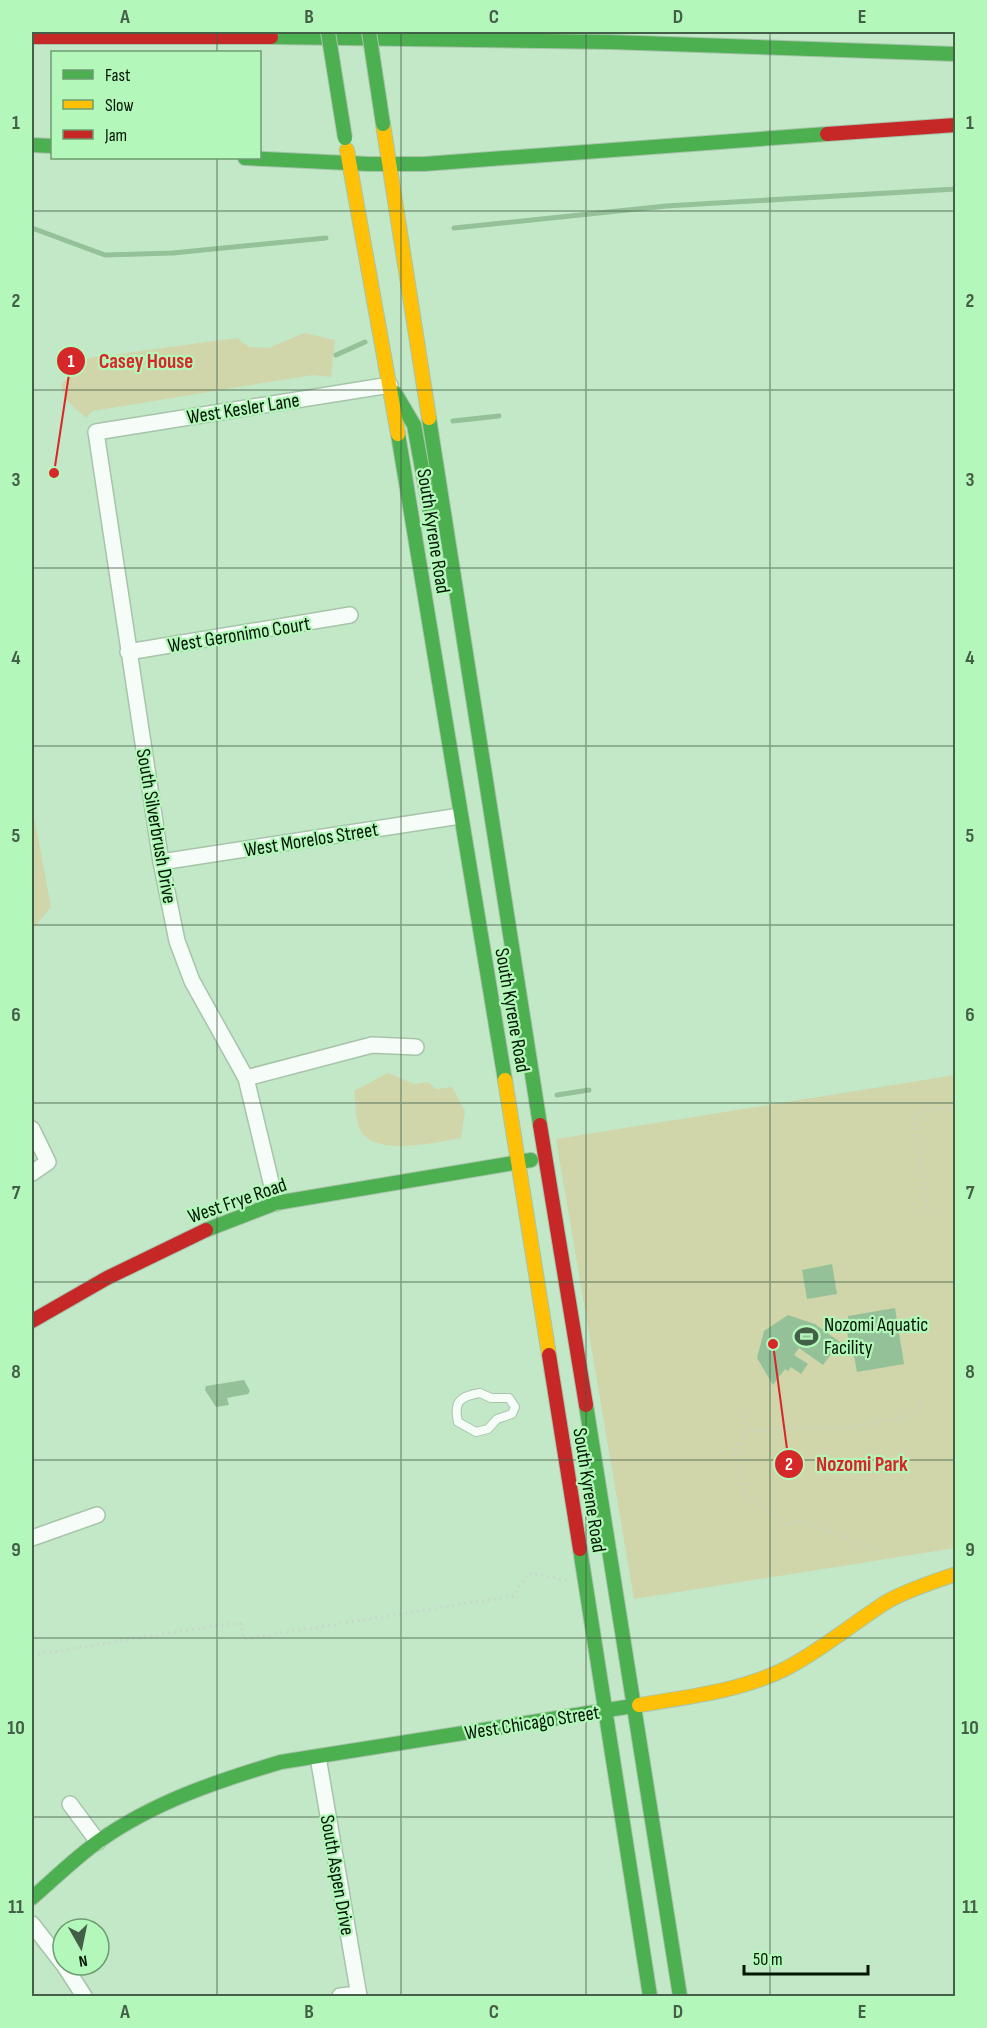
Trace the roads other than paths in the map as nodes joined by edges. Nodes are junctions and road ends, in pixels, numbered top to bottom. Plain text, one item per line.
1 (328, 32) edge
2 (369, 32) edge
3 (32, 37) edge
4 (956, 54) edge
5 (956, 125) edge
6 (32, 144) edge
7 (51, 146) edge
8 (261, 159) edge
9 (349, 163) junction
10 (390, 164) junction
11 (390, 385) junction
12 (96, 432) joint
13 (450, 554) junction
14 (350, 615) dead end
15 (128, 652) junction
16 (460, 816) junction
17 (161, 862) junction
18 (416, 1047) dead end
19 (246, 1078) junction
20 (32, 1129) edge
21 (545, 1158) junction
22 (519, 1162) junction
23 (32, 1173) edge
24 (276, 1203) junction
25 (32, 1321) edge
26 (515, 1407) joint
27 (97, 1515) dead end
28 (32, 1538) edge
29 (956, 1574) edge
30 (634, 1706) junction
31 (605, 1710) junction
32 (318, 1757) junction
33 (70, 1804) dead end
34 (98, 1842) junction
35 (32, 1898) edge
36 (32, 1923) edge
37 (51, 1949) edge
38 (71, 1977) edge
39 (359, 1995) edge
40 (84, 1996) edge
41 (340, 1996) edge
42 (650, 1996) edge
43 (680, 1996) edge

1 - 9 main road, South Kyrene Road, bridge
2 - 10 main road, South Kyrene Road, bridge
3 - 4 main road
5 - 10 main road
6 - 7 main road
8 - 9 main road
9 - 10 main road
9 - 11 main road, South Kyrene Road
10 - 13 main road, South Kyrene Road
11 - 12 street, West Kesler Lane
11 - 13 main road
11 - 16 main road, South Kyrene Road
12 - 15 street, South Silverbrush Drive
13 - 21 main road, South Kyrene Road
14 - 15 street, West Geronimo Court
15 - 17 street, South Silverbrush Drive
16 - 17 street, West Morelos Street
16 - 22 main road, South Kyrene Road
17 - 19 street, South Silverbrush Drive
18 - 19 street
19 - 24 street, South Silverbrush Drive
20 - 23 street
21 - 22 main road, West Frye Road
21 - 30 main road, South Kyrene Road
22 - 24 main road, West Frye Road
22 - 31 main road, South Kyrene Road
24 - 25 main road, West Frye Road
26 - 26 lane
27 - 28 street
29 - 30 main road, West Chicago Street
30 - 31 main road, West Chicago Street
30 - 43 main road, South Kyrene Road
31 - 32 main road, West Chicago Street
31 - 42 main road, South Kyrene Road
32 - 34 main road, West Chicago Street
32 - 39 street, South Aspen Drive
33 - 34 street
34 - 35 main road, West Chicago Street
36 - 37 street
38 - 40 street
39 - 41 street, South Aspen Drive

